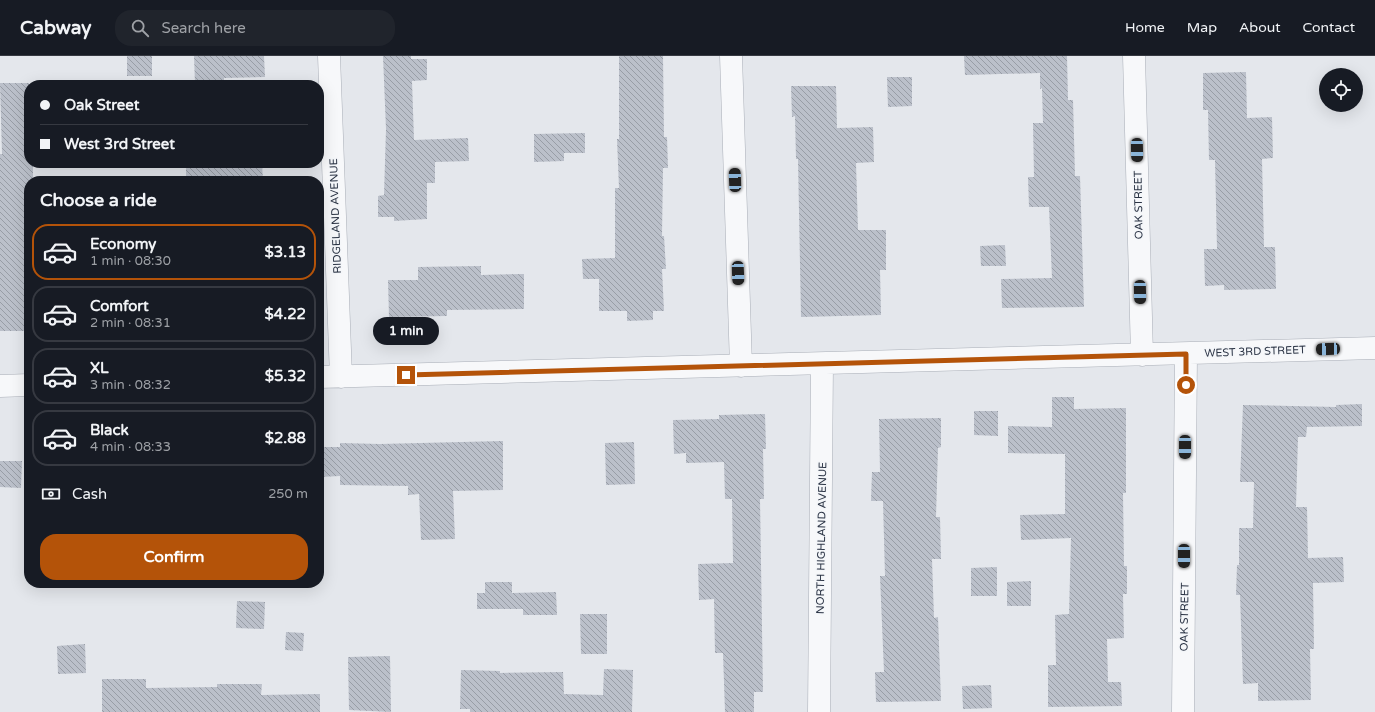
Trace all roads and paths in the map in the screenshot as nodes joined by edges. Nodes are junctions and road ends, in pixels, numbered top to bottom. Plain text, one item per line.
1 (329, 56) edge
2 (731, 56) edge
3 (1134, 56) edge
4 (1375, 348) edge
5 (1186, 354) junction
6 (1142, 355) junction
7 (822, 364) junction
8 (741, 366) junction
9 (324, 377) edge
10 (342, 377) junction
11 (24, 385) edge
12 (0, 386) edge
13 (819, 712) edge
14 (1183, 712) edge

1 - 10 street, RIDGELAND AVENUE
2 - 8 street
3 - 6 street, OAK STREET
4 - 5 street, WEST 3RD STREET
5 - 6 street, WEST 3RD STREET
5 - 14 street, OAK STREET
6 - 7 street, WEST 3RD STREET
7 - 8 street, WEST 3RD STREET
7 - 13 street, NORTH HIGHLAND AVENUE
8 - 10 street, WEST 3RD STREET
9 - 10 street, WEST 3RD STREET
11 - 12 street

